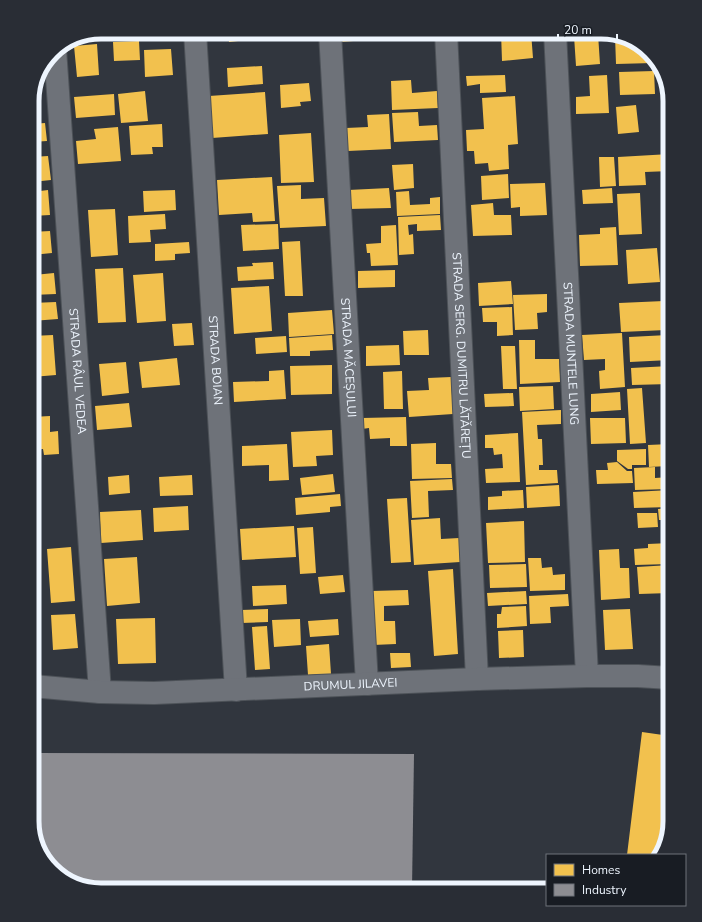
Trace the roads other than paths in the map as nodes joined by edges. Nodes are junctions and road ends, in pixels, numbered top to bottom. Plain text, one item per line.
1 (195, 39) edge
2 (330, 39) edge
3 (446, 39) edge
4 (555, 39) edge
5 (56, 59) edge
6 (587, 676) junction
7 (663, 678) edge
8 (477, 679) junction
9 (367, 684) junction
10 (39, 687) edge
11 (236, 690) junction
12 (100, 692) junction

1 - 11 street, STRADA BOIAN
2 - 9 street, STRADA MĂCEȘULUI
3 - 8 street, STRADA SERG. DUMITRU LĂTĂREȚU
4 - 6 street, STRADA MUNTELE LUNG
5 - 12 street, STRADA RÂUL VEDEA
6 - 7 street, DRUMUL JILAVEI
6 - 8 street, DRUMUL JILAVEI
8 - 9 street, DRUMUL JILAVEI
9 - 11 street, DRUMUL JILAVEI
10 - 12 street, DRUMUL JILAVEI
11 - 12 street, DRUMUL JILAVEI

